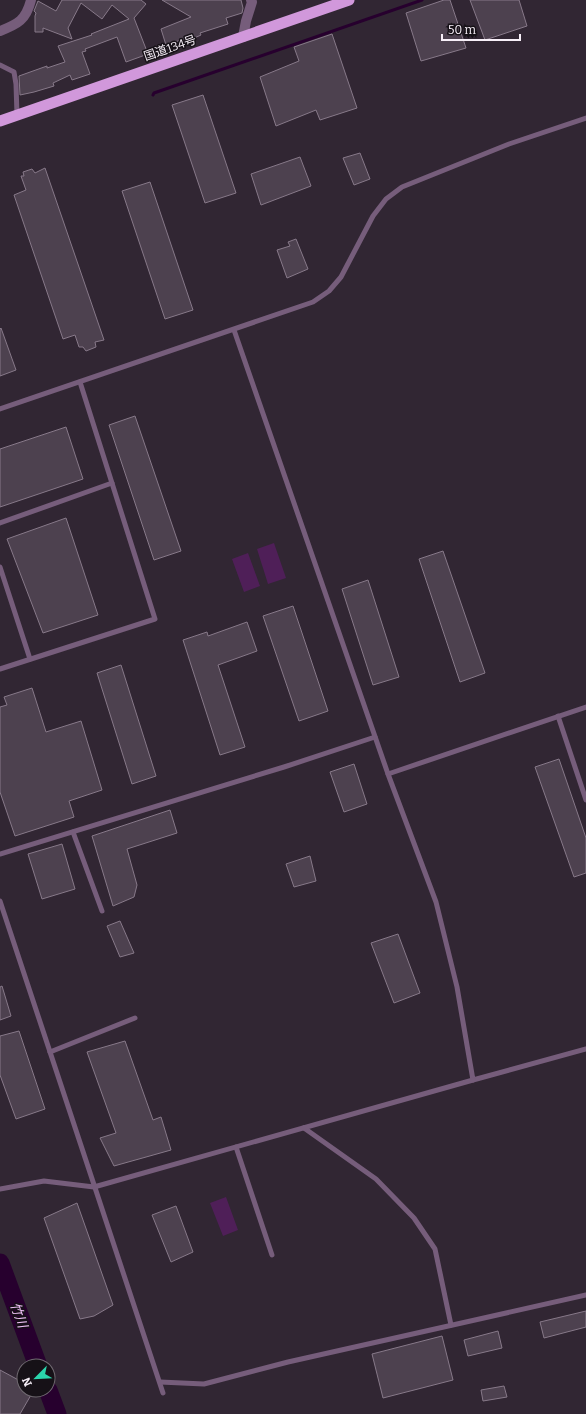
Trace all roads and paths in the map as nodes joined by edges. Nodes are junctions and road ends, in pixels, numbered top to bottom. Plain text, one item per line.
1 (31, 0) edge
2 (251, 0) edge
3 (341, 1) edge
4 (0, 31) edge
5 (243, 37) junction
6 (0, 65) edge
7 (17, 115) junction
8 (586, 118) edge
9 (0, 121) edge
10 (234, 330) junction
11 (80, 382) junction
12 (0, 410) edge
13 (112, 482) junction
14 (0, 523) edge
15 (0, 566) edge
16 (30, 660) junction
17 (0, 669) edge
18 (586, 707) edge
19 (558, 716) junction
20 (375, 737) junction
21 (388, 774) junction
22 (586, 800) edge
23 (73, 832) junction
24 (0, 854) edge
25 (0, 901) edge
26 (102, 911) dead end
27 (135, 1018) dead end
28 (586, 1049) edge
29 (50, 1052) junction
30 (473, 1080) junction
31 (304, 1128) junction
32 (236, 1147) junction
33 (94, 1187) junction
34 (0, 1189) edge
35 (272, 1255) dead end
36 (586, 1295) edge
37 (451, 1325) junction
38 (160, 1382) junction
39 (163, 1393) dead end

1 - 4 street
2 - 5 street
3 - 5 highway, 国道134号
5 - 7 highway, 国道134号
6 - 7 lane
7 - 9 highway, 国道134号
8 - 10 lane
10 - 11 lane
10 - 20 lane
11 - 12 lane
11 - 13 lane
13 - 14 lane
13 - 16 lane
15 - 16 lane
16 - 17 lane
18 - 19 lane
19 - 21 lane
19 - 22 lane
20 - 21 lane
20 - 23 lane
21 - 30 lane
23 - 24 lane
23 - 26 lane
25 - 29 lane
27 - 29 lane
28 - 30 lane
29 - 33 lane
30 - 31 lane
31 - 32 lane
31 - 37 lane
32 - 33 lane
32 - 35 lane
33 - 34 lane
33 - 38 lane
36 - 37 lane
37 - 38 lane
38 - 39 lane

